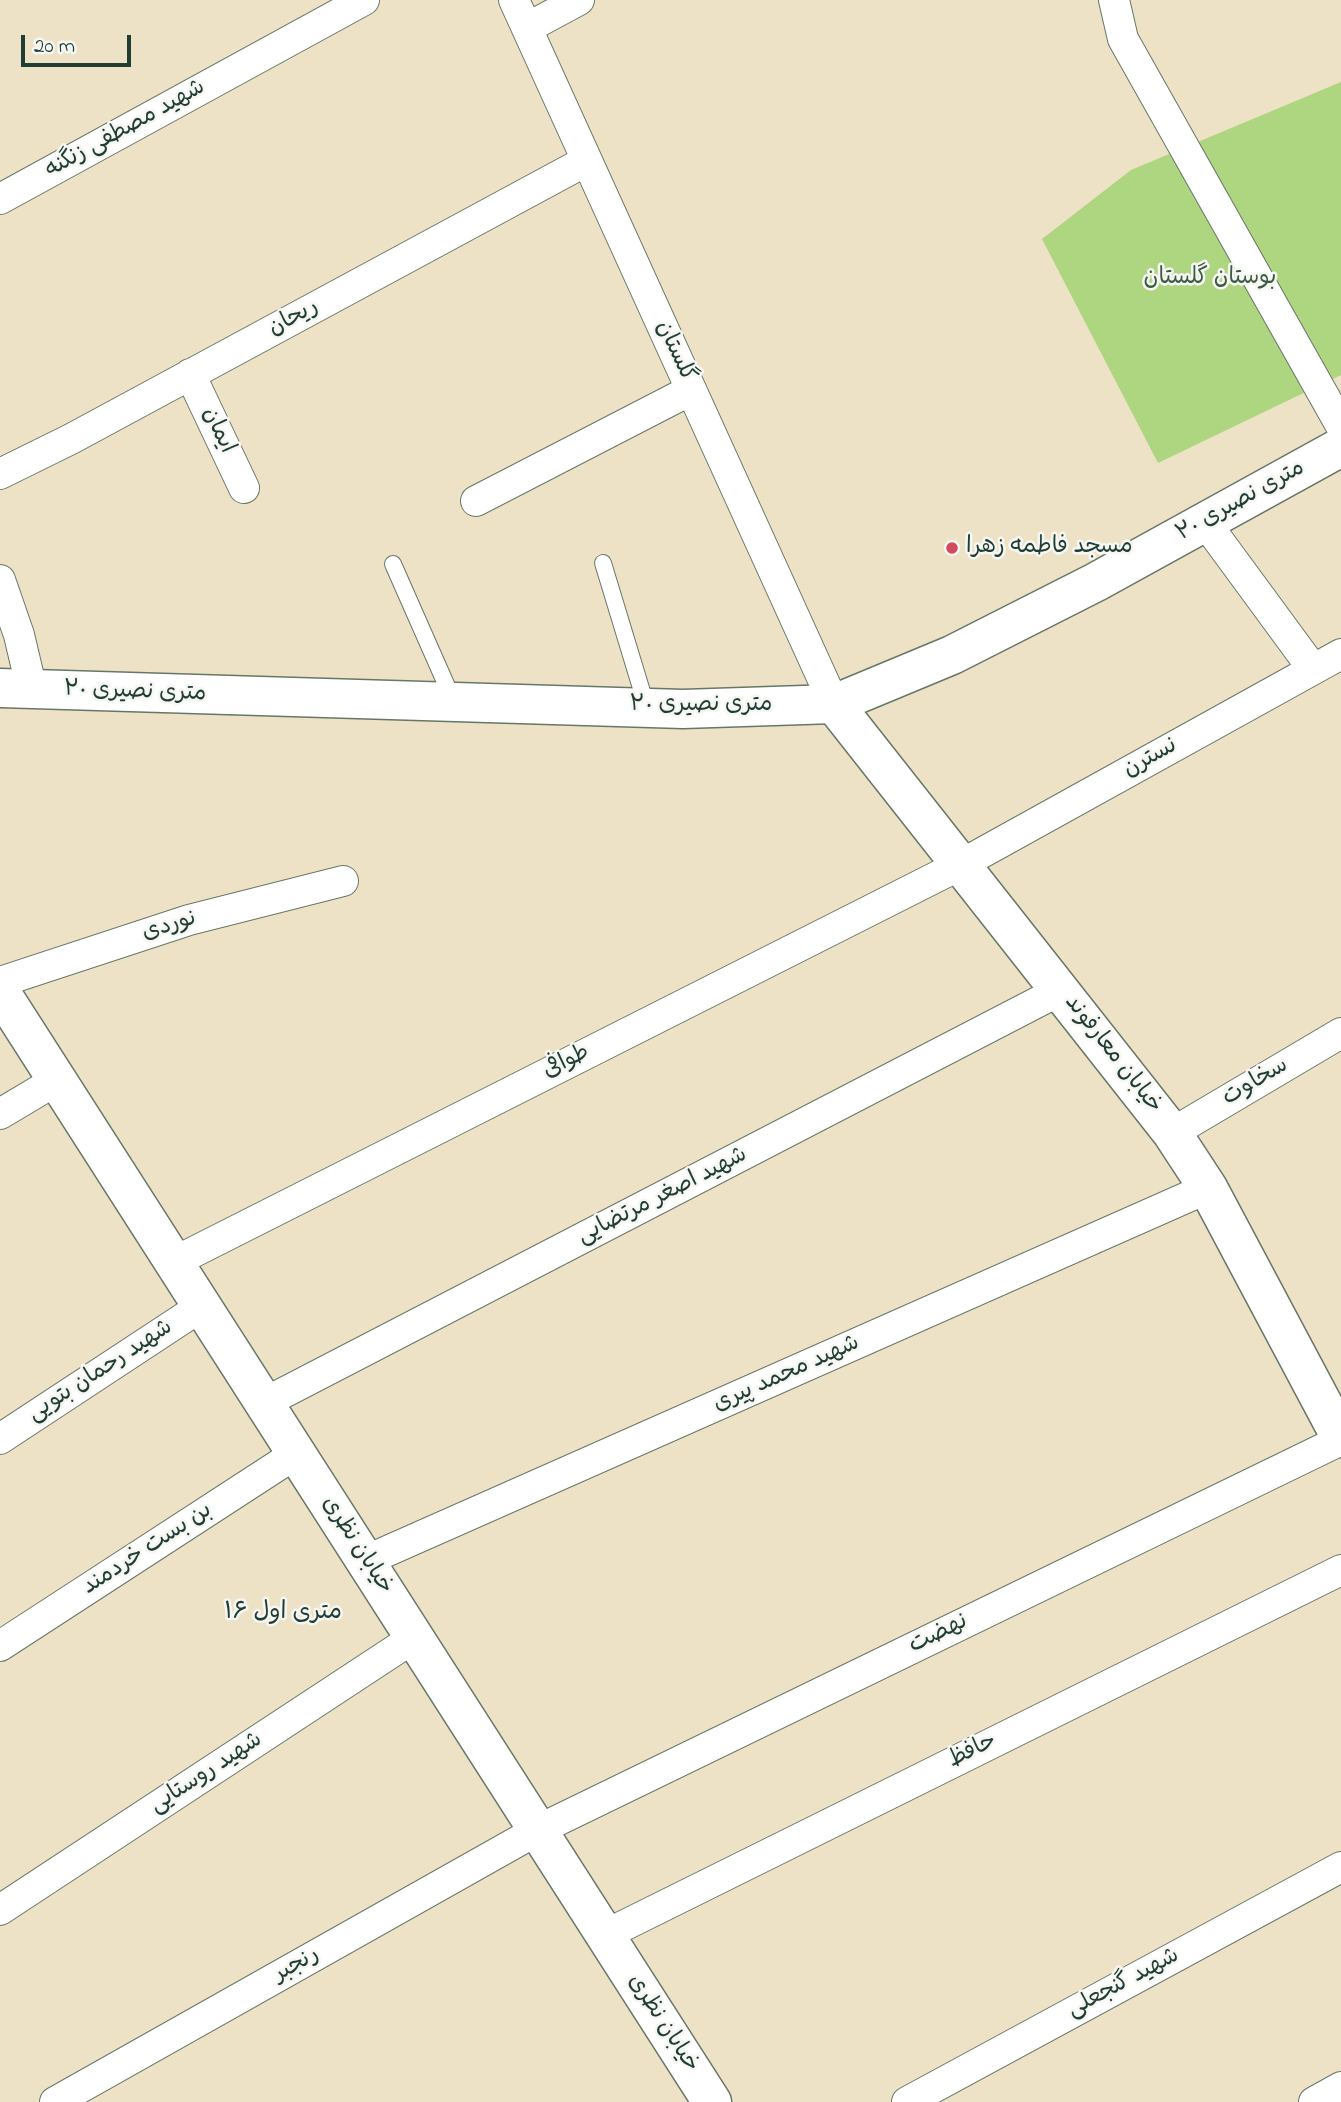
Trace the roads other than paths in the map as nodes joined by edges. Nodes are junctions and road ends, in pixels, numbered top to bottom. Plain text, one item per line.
1 (363, 0) edge
2 (514, 0) edge
3 (579, 0) edge
4 (1114, 0) edge
5 (527, 28) junction
6 (586, 161) junction
7 (0, 199) edge
8 (190, 374) junction
9 (691, 390) junction
10 (1341, 426) edge
11 (1341, 447) edge
12 (0, 474) edge
13 (244, 488) dead end
14 (476, 501) dead end
15 (1205, 522) junction
16 (604, 563) dead end
17 (393, 565) dead end
18 (0, 580) edge
19 (1341, 654) edge
20 (1313, 669) junction
21 (16, 689) edge
22 (454, 702) junction
23 (834, 704) junction
24 (647, 708) junction
25 (960, 864) junction
26 (343, 881) dead end
27 (0, 982) edge
28 (1061, 990) junction
29 (0, 991) edge
30 (1341, 1032) edge
31 (57, 1080) junction
32 (0, 1114) edge
33 (1172, 1133) junction
34 (1208, 1188) junction
35 (174, 1262) junction
36 (202, 1306) junction
37 (264, 1403) junction
38 (1338, 1425) edge
39 (0, 1438) edge
40 (297, 1453) junction
41 (365, 1561) junction
42 (1341, 1570) edge
43 (415, 1637) junction
44 (0, 1646) edge
45 (538, 1830) junction
46 (1341, 1867) edge
47 (0, 1910) edge
48 (605, 1935) junction
49 (1341, 2087) edge
50 (701, 2098) edge
51 (55, 2102) edge
52 (907, 2102) edge
53 (1314, 2102) edge

1 - 7 street, شهید مصطفی زنگنه
2 - 5 street, گلستان
3 - 5 street
4 - 10 street
5 - 6 street, گلستان
6 - 8 street, ریحان
6 - 9 street, گلستان
8 - 12 street, ریحان
8 - 13 street, ایمان
9 - 14 street
9 - 23 street, گلستان
11 - 15 street, ۲۰ متری نصیری
15 - 20 street
15 - 23 street, ۲۰ متری نصیری
16 - 24 lane
17 - 22 lane
18 - 21 street
19 - 20 street, نسترن
20 - 25 street, نسترن
21 - 22 street, ۲۰ متری نصیری
22 - 24 street, ۲۰ متری نصیری
23 - 24 street, ۲۰ متری نصیری
23 - 25 street, خیابان معارفوند
25 - 28 street, خیابان معارفوند
25 - 35 street, طوافی
26 - 27 street, نوردی
28 - 33 street, خیابان معارفوند
28 - 37 street, شهید اصغر مرتضایی
29 - 31 street, خیابان نظری
30 - 33 street, سخاوت
31 - 32 street
31 - 35 street, خیابان نظری
33 - 34 street, خیابان معارفوند
34 - 38 street, خیابان معارفوند
34 - 41 street, شهید محمد پیری
35 - 36 street, خیابان نظری
36 - 37 street, خیابان نظری
36 - 39 street, شهید رحمان بتویی
37 - 40 street, خیابان نظری
38 - 45 street, نهضت
40 - 41 street, خیابان نظری
40 - 44 street, بن بست خردمند
41 - 43 street, خیابان نظری
42 - 48 street, حافظ
43 - 45 street, خیابان نظری
43 - 47 street, شهید روستایی
45 - 48 street, خیابان نظری
45 - 51 street, رنجبر
46 - 52 street, شهید گنجعلی
48 - 50 street, خیابان نظری
49 - 53 street

